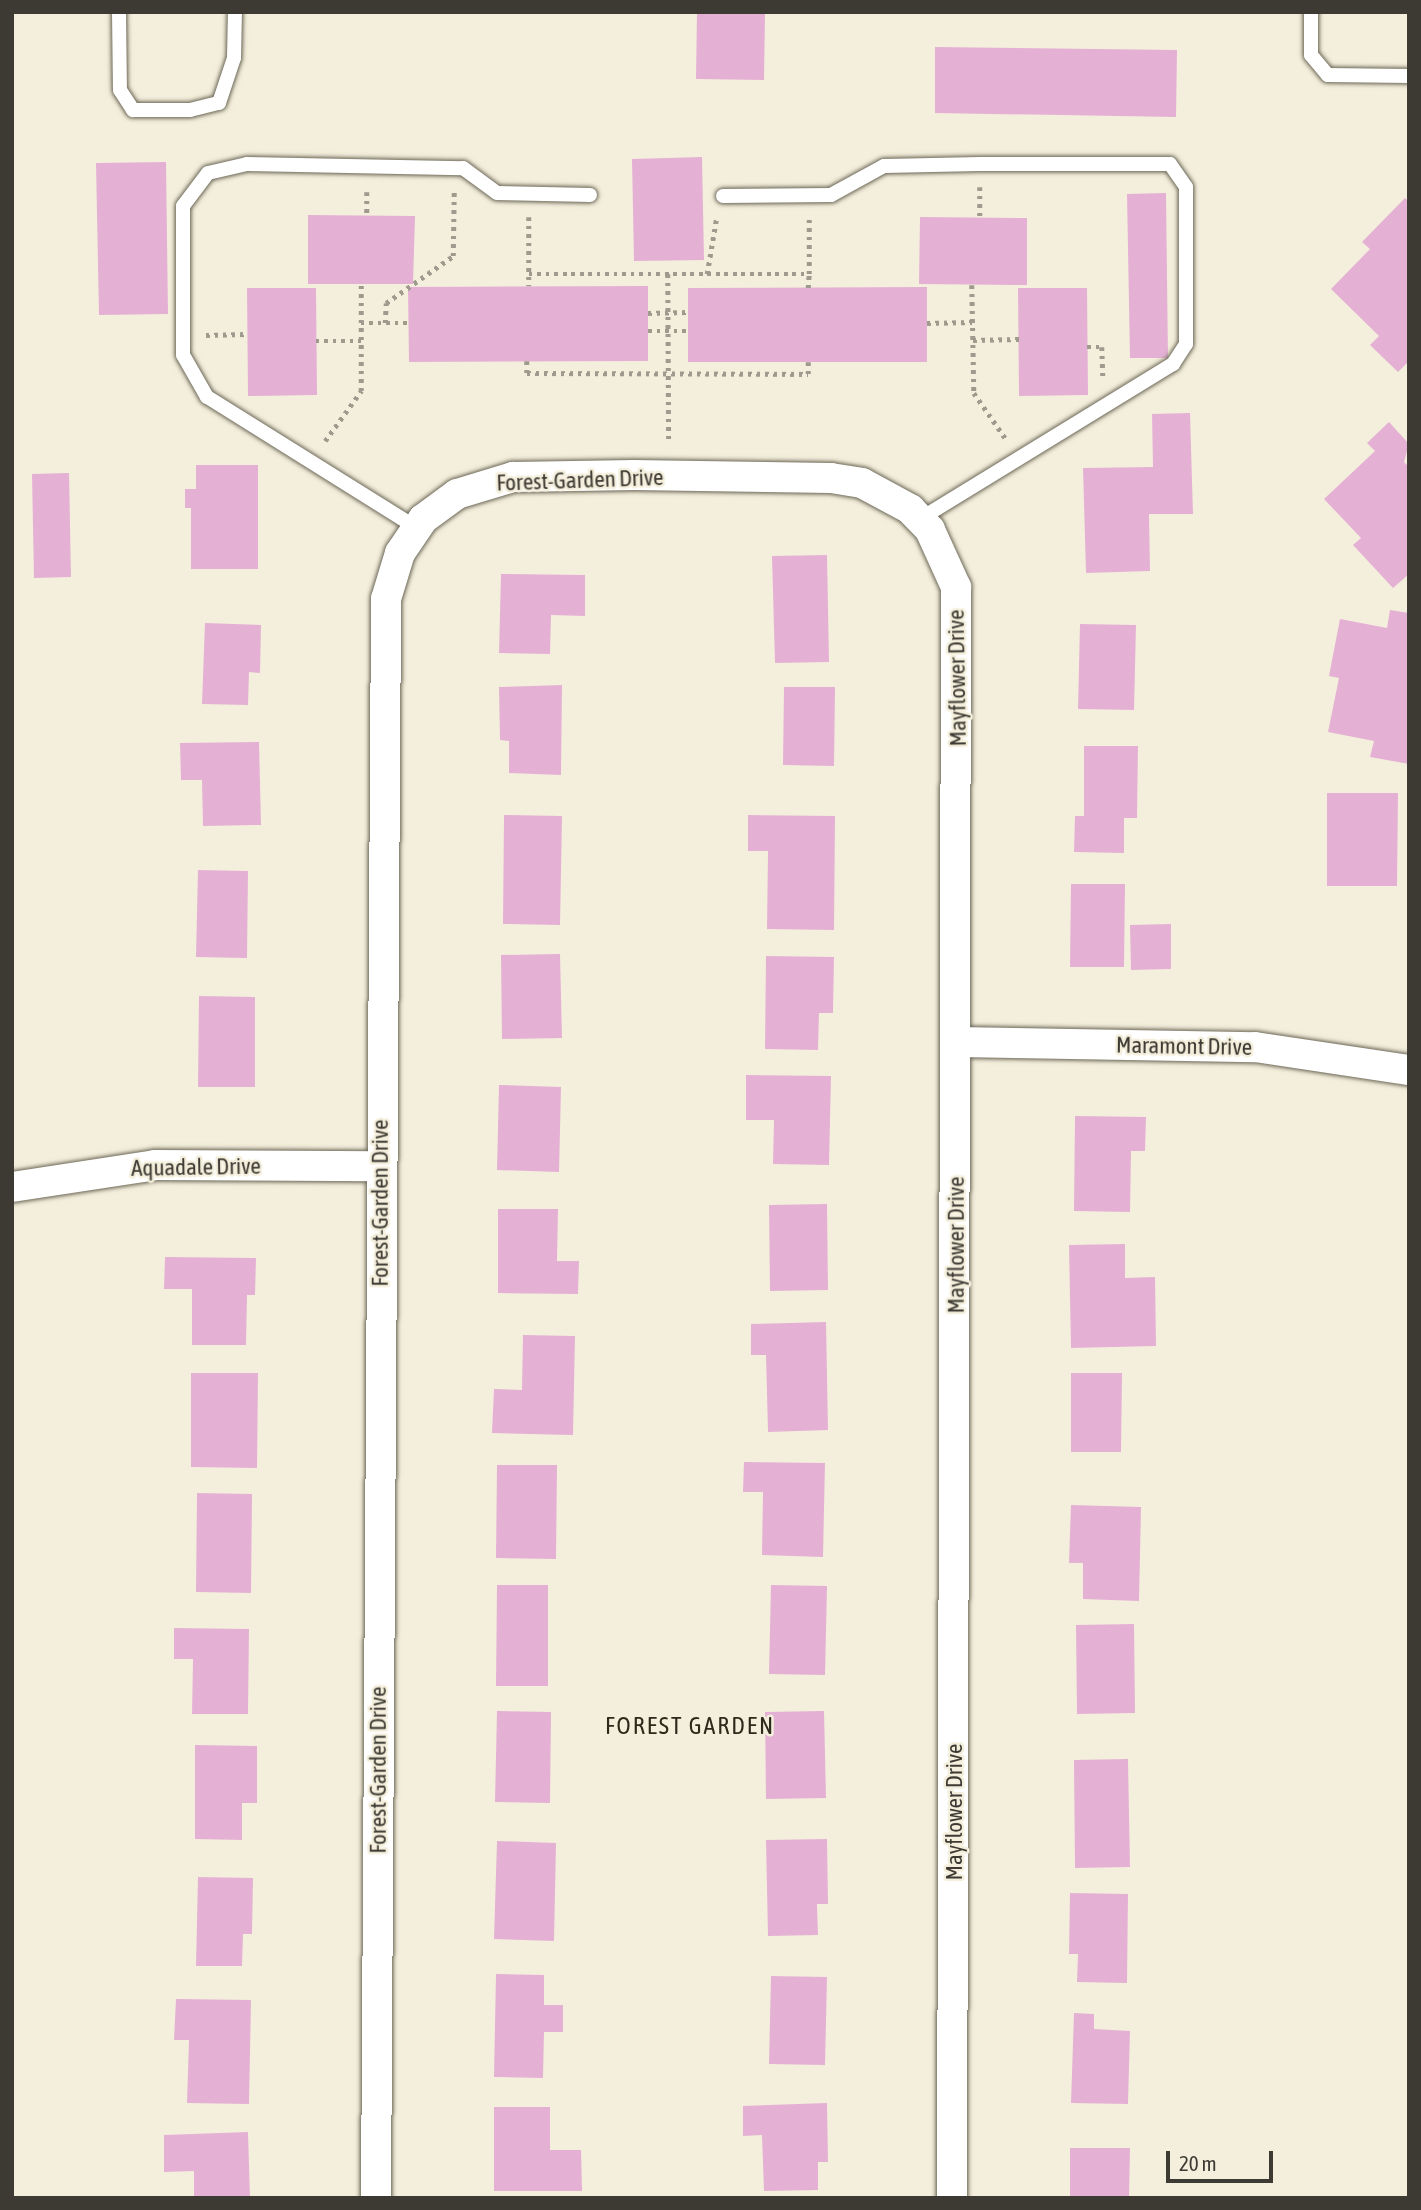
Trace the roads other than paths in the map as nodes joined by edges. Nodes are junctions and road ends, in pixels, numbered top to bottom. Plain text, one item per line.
1 (120, 12) edge
2 (234, 12) edge
3 (1311, 12) edge
4 (1409, 76) edge
5 (590, 195) dead end
6 (723, 195) road end
7 (714, 477) joint
8 (920, 519) junction
9 (417, 528) junction
10 (957, 1042) junction
11 (1409, 1070) edge
12 (380, 1166) junction
13 (12, 1187) edge
14 (376, 2198) edge
15 (952, 2198) edge

1 - 2 lane
3 - 4 lane
5 - 9 lane
6 - 8 lane
7 - 8 street, Mayflower Drive
7 - 9 street, Forest-Garden Drive
8 - 10 street, Mayflower Drive
9 - 12 street, Forest-Garden Drive
10 - 11 street, Maramont Drive
10 - 15 street, Mayflower Drive
12 - 13 street, Aquadale Drive
12 - 14 street, Forest-Garden Drive

